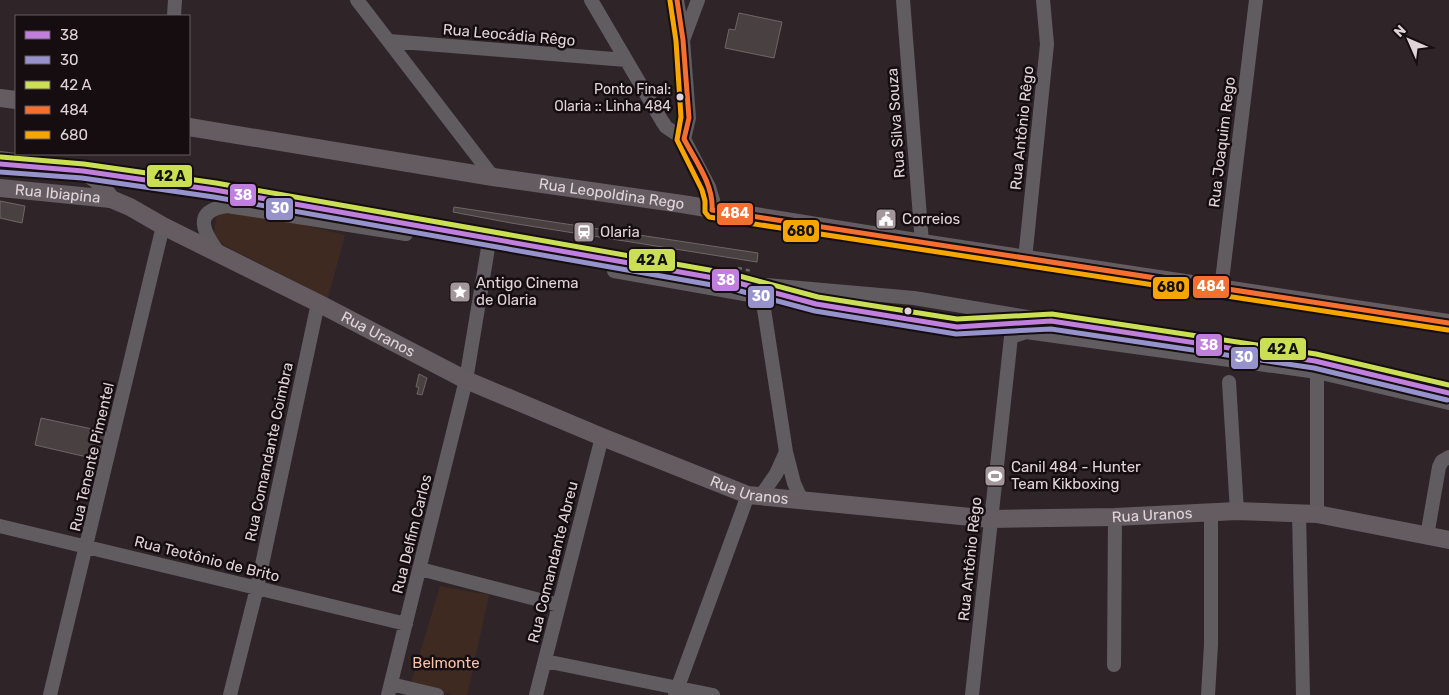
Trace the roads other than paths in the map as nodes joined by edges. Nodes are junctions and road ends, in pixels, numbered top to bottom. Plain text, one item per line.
1 (175, 0) edge
2 (357, 0) edge
3 (591, 0) edge
4 (677, 0) edge
5 (698, 0) edge
6 (903, 0) edge
7 (1043, 0) edge
8 (1256, 0) edge
9 (174, 15) edge
10 (683, 40) junction
11 (389, 41) junction
12 (626, 60) junction
13 (0, 98) edge
14 (15, 100) edge
15 (190, 127) edge
16 (684, 139) junction
17 (0, 162) edge
18 (83, 171) junction
19 (493, 177) junction
20 (0, 188) edge
21 (111, 199) junction
22 (712, 210) junction
23 (163, 226) junction
24 (922, 243) junction
25 (488, 248) junction
26 (222, 255) junction
27 (1025, 258) junction
28 (740, 284) junction
29 (1221, 288) junction
30 (318, 304) junction
31 (1051, 322) junction
32 (1449, 323) edge
33 (1317, 372) junction
34 (466, 380) junction
35 (1229, 382) dead end
36 (1449, 393) edge
37 (1449, 403) edge
38 (602, 437) junction
39 (786, 452) junction
40 (1449, 457) edge
41 (754, 496) junction
42 (802, 502) junction
43 (1237, 511) junction
44 (1211, 513) junction
45 (1299, 513) junction
46 (1317, 514) junction
47 (1115, 517) junction
48 (991, 520) junction
49 (0, 526) edge
50 (1427, 536) junction
51 (1449, 540) edge
52 (87, 547) junction
53 (420, 569) junction
54 (257, 588) junction
55 (559, 605) junction
56 (406, 624) junction
57 (544, 660) junction
58 (1114, 665) dead end
59 (390, 689) edge
60 (676, 691) edge
61 (50, 695) edge
62 (230, 695) edge
63 (437, 695) edge
64 (536, 695) edge
65 (713, 695) edge
66 (972, 695) edge
67 (1208, 695) edge
68 (1303, 695) edge

1 - 9 street
2 - 11 street
3 - 12 street
4 - 10 street
5 - 10 street
6 - 24 street, Rua Silva Souza
7 - 27 street, Rua Antônio Rêgo
8 - 29 street, Rua Joaquim Rego
10 - 16 street
11 - 12 street, Rua Leocádia Rêgo
11 - 19 street
12 - 16 street
13 - 14 main road
15 - 19 main road, Rua Leopoldina Rego
16 - 22 street
17 - 18 main road, Rua Ibiapina
18 - 21 main road, Rua Ibiapina
18 - 28 street
19 - 22 main road, Rua Leopoldina Rego
20 - 21 main road, Rua Ibiapina
21 - 23 main road, Rua Uranos
22 - 24 main road, Rua Leopoldina Rego
23 - 26 main road, Rua Uranos
23 - 52 street, Rua Tenente Pimentel
24 - 27 main road, Rua Leopoldina Rego
25 - 26 street
25 - 34 street, Rua Delfim Carlos
25 - 39 street
26 - 30 main road, Rua Uranos
27 - 29 main road, Rua Leopoldina Rego
28 - 31 street
28 - 31 street
29 - 32 main road, Rua Leopoldina Rego
30 - 34 main road, Rua Uranos
30 - 54 street, Rua Comandante Coimbra
31 - 36 street
33 - 37 street
33 - 46 street
33 - 48 street, Rua Antônio Rêgo
34 - 38 main road, Rua Uranos
34 - 53 street, Rua Delfim Carlos
35 - 43 street
38 - 41 main road, Rua Uranos
38 - 55 street, Rua Comandante Abreu
39 - 41 street
39 - 42 street
40 - 50 street
41 - 42 main road, Rua Uranos
41 - 60 street
42 - 48 main road, Rua Uranos
43 - 44 main road, Rua Uranos
43 - 45 main road, Rua Uranos
44 - 47 main road, Rua Uranos
44 - 67 street
45 - 46 main road, Rua Uranos
45 - 68 street
46 - 50 main road, Rua Uranos
47 - 48 main road, Rua Uranos
47 - 58 street
48 - 66 street, Rua Antônio Rêgo
49 - 52 street, Rua Teotônio de Brito
50 - 51 main road, Rua Uranos
52 - 54 street, Rua Teotônio de Brito
52 - 61 street, Rua Tenente Pimentel
53 - 55 street
53 - 56 street, Rua Delfim Carlos
54 - 56 street, Rua Teotônio de Brito
54 - 62 street, Rua Comandante Coimbra
55 - 57 street, Rua Comandante Abreu
56 - 59 street, Rua Delfim Carlos
57 - 60 street
57 - 64 street, Rua Comandante Abreu
59 - 63 street
60 - 65 street

